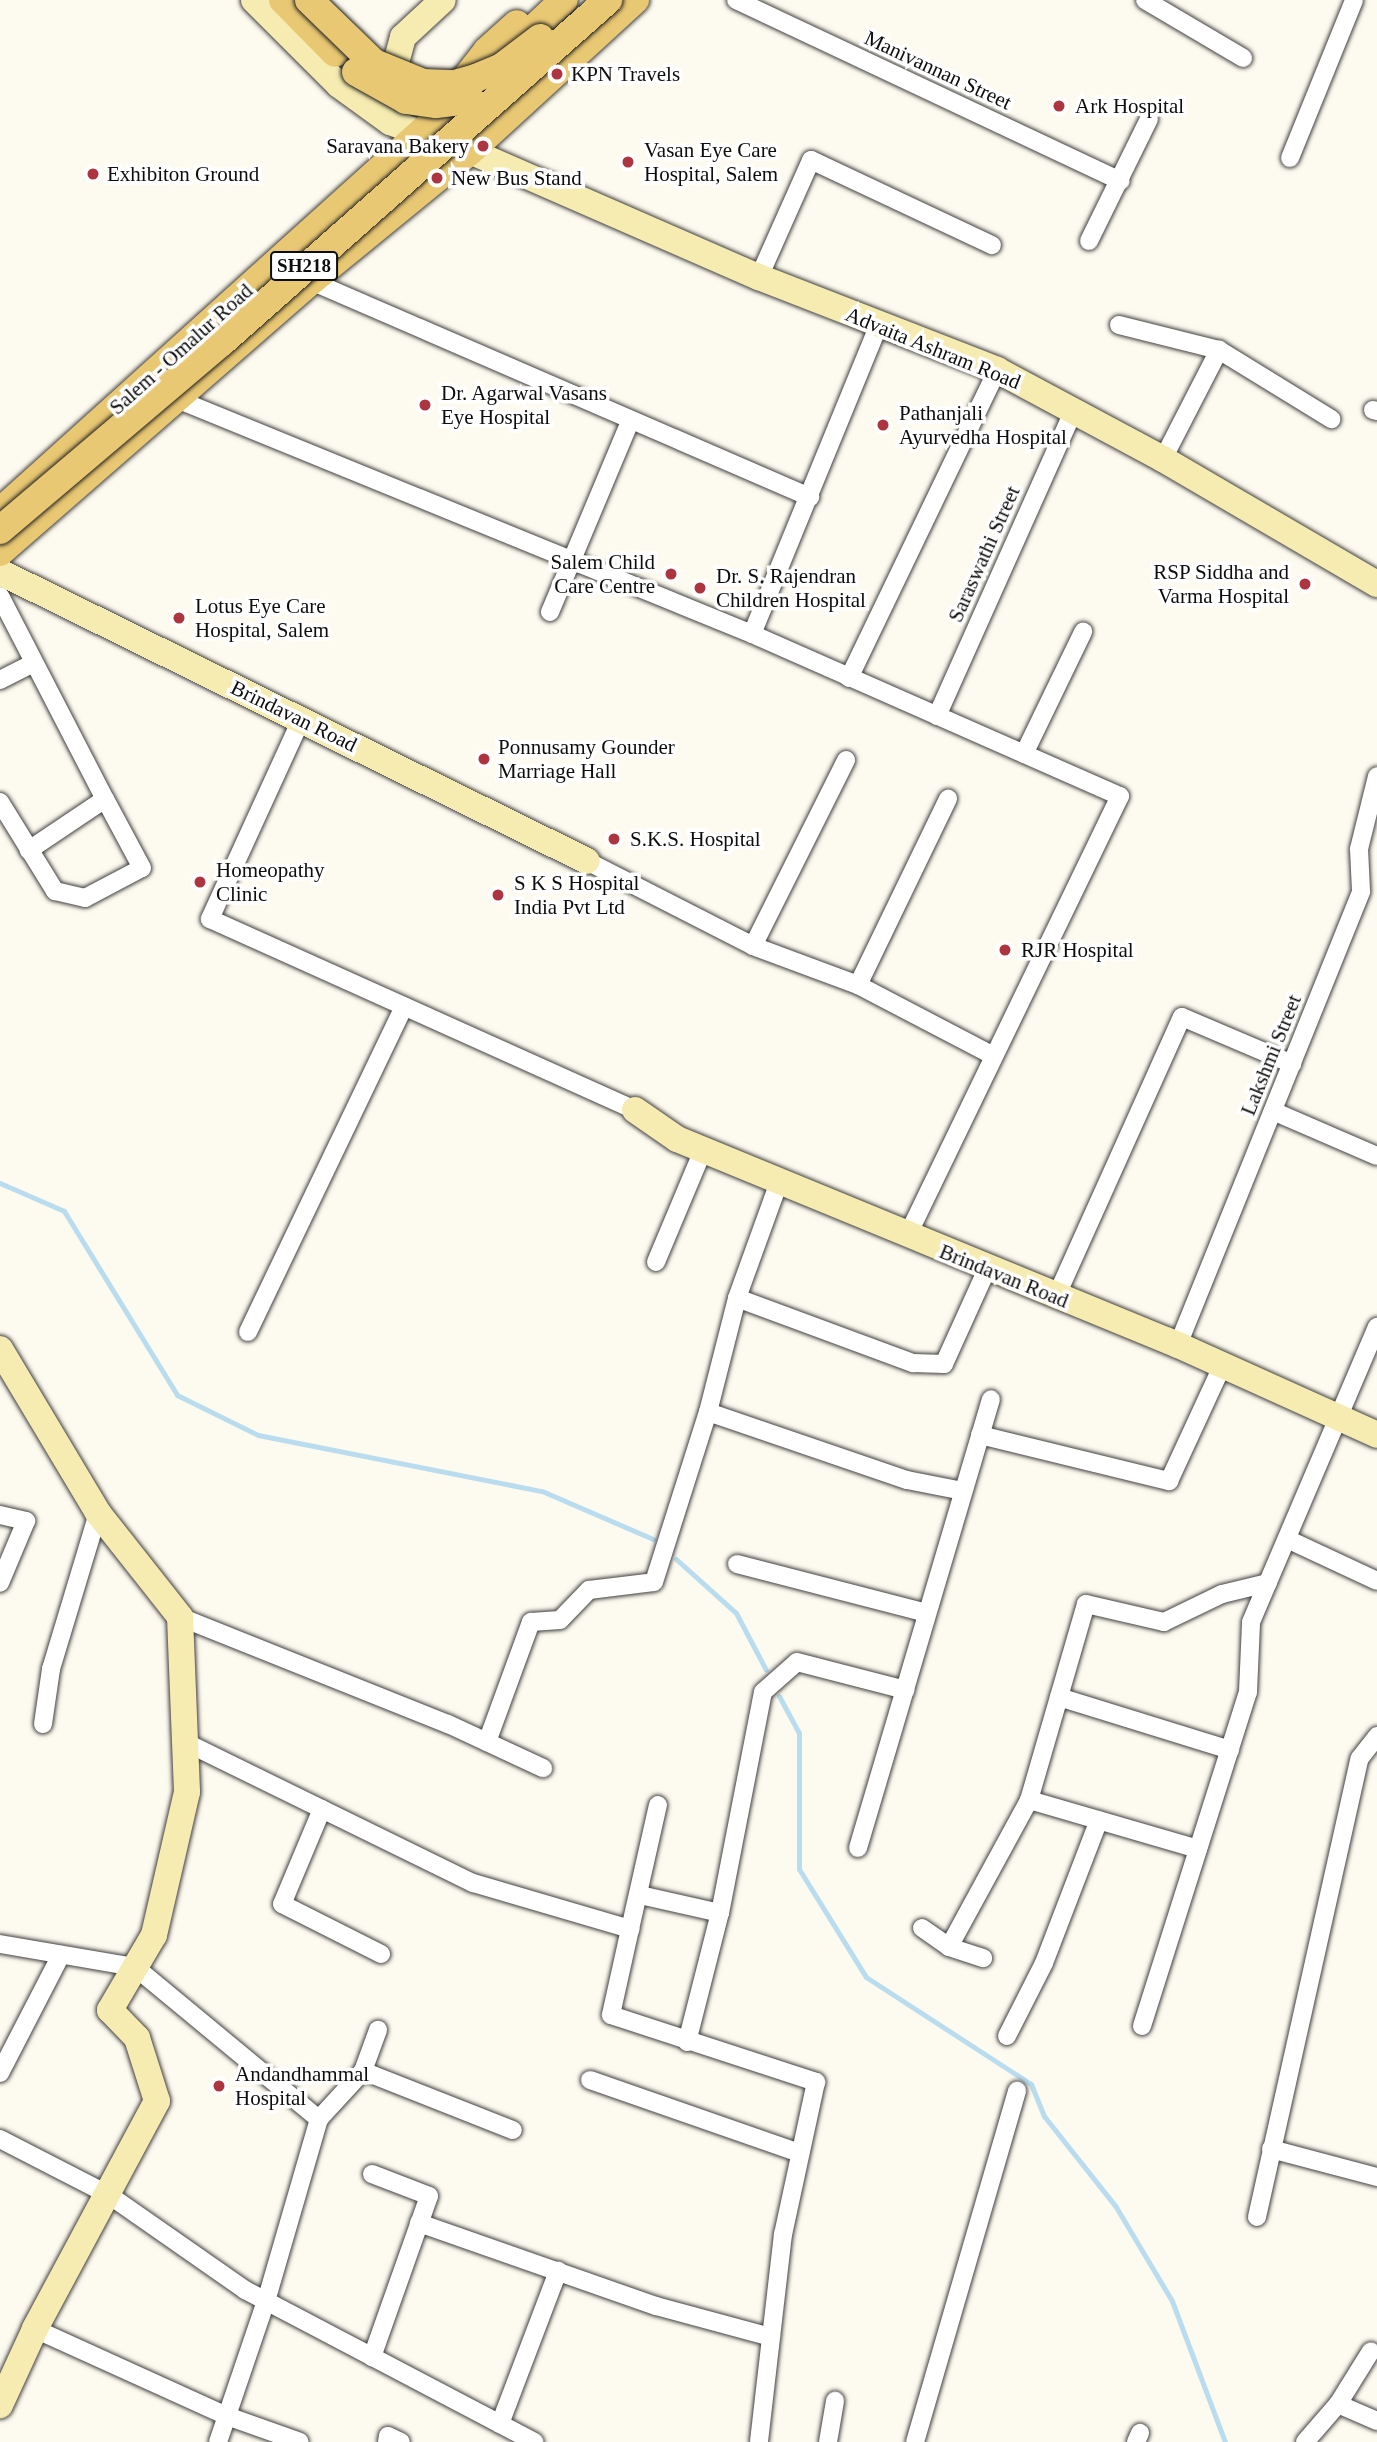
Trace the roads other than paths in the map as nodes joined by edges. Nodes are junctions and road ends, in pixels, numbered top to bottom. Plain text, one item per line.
1 (254, 0) edge
2 (283, 0) edge
3 (309, 0) edge
4 (443, 0) edge
5 (543, 0) edge
6 (564, 0) edge
7 (582, 0) edge
8 (608, 0) edge
9 (635, 0) edge
10 (736, 0) edge
11 (1145, 0) edge
12 (1354, 0) edge
13 (1243, 58) dead end
14 (527, 73) junction
15 (1149, 119) dead end
16 (390, 122) junction
17 (416, 138) junction
18 (470, 150) junction
19 (1290, 158) dead end
20 (1121, 181) junction
21 (1089, 241) dead end
22 (992, 245) dead end
23 (759, 276) junction
24 (312, 281) junction
25 (879, 325) junction
26 (1119, 325) dead end
27 (1219, 350) junction
28 (997, 370) junction
29 (179, 400) junction
30 (1074, 410) junction
31 (1331, 419) dead end
32 (631, 422) junction
33 (1163, 459) junction
34 (810, 497) junction
35 (0, 512) edge
36 (0, 530) edge
37 (0, 552) edge
38 (571, 561) junction
39 (0, 572) edge
40 (1377, 584) edge
41 (0, 596) edge
42 (550, 612) dead end
43 (1083, 632) dead end
44 (752, 634) junction
45 (33, 663) junction
46 (849, 678) junction
47 (0, 680) edge
48 (937, 716) junction
49 (301, 720) junction
50 (1024, 754) junction
51 (845, 760) dead end
52 (1377, 776) edge
53 (104, 799) junction
54 (948, 799) dead end
55 (0, 802) edge
56 (29, 850) junction
57 (587, 860) joint
58 (753, 946) junction
59 (858, 985) junction
60 (404, 1006) junction
61 (994, 1056) junction
62 (1292, 1064) junction
63 (635, 1110) joint
64 (1273, 1111) junction
65 (703, 1150) junction
66 (1377, 1156) edge
67 (779, 1182) junction
68 (907, 1236) junction
69 (656, 1262) dead end
70 (987, 1269) junction
71 (1056, 1297) junction
72 (737, 1298) junction
73 (1377, 1327) edge
74 (248, 1332) dead end
75 (1178, 1345) junction
76 (0, 1350) edge
77 (1223, 1364) junction
78 (990, 1399) dead end
79 (708, 1412) junction
80 (1342, 1415) junction
81 (980, 1435) junction
82 (1377, 1435) edge
83 (964, 1490) junction
84 (98, 1513) junction
85 (0, 1515) edge
86 (1287, 1539) junction
87 (737, 1564) dead end
88 (1377, 1581) edge
89 (0, 1583) edge
90 (1268, 1583) junction
91 (927, 1613) junction
92 (180, 1617) junction
93 (905, 1690) junction
94 (1059, 1697) junction
95 (43, 1724) dead end
96 (1377, 1736) edge
97 (185, 1742) junction
98 (487, 1742) junction
99 (1230, 1750) junction
100 (543, 1768) dead end
101 (1028, 1800) junction
102 (658, 1805) dead end
103 (322, 1809) junction
104 (1099, 1821) junction
105 (858, 1848) dead end
106 (1198, 1849) junction
107 (640, 1895) junction
108 (719, 1913) junction
109 (922, 1928) dead end
110 (631, 1929) junction
111 (0, 1944) edge
112 (949, 1947) junction
113 (381, 1954) dead end
114 (61, 1955) junction
115 (983, 1958) dead end
116 (135, 1967) junction
117 (1142, 2026) dead end
118 (378, 2030) dead end
119 (1007, 2036) dead end
120 (687, 2042) junction
121 (363, 2071) junction
122 (0, 2073) edge
123 (590, 2080) dead end
124 (1017, 2090) dead end
125 (319, 2119) junction
126 (513, 2130) dead end
127 (0, 2139) edge
128 (1271, 2149) junction
129 (800, 2153) junction
130 (372, 2174) dead end
131 (1377, 2177) edge
132 (109, 2195) junction
133 (1257, 2217) dead end
134 (419, 2223) junction
135 (558, 2271) junction
136 (266, 2301) junction
137 (35, 2329) junction
138 (771, 2337) junction
139 (1371, 2351) dead end
140 (372, 2357) junction
141 (835, 2400) dead end
142 (1338, 2404) junction
143 (0, 2405) edge
144 (227, 2416) junction
145 (1377, 2421) edge
146 (500, 2424) junction
147 (218, 2442) edge
148 (300, 2442) edge
149 (387, 2442) edge
150 (401, 2442) edge
151 (535, 2442) edge
152 (759, 2442) edge
153 (828, 2442) edge
154 (915, 2442) edge
155 (1305, 2442) edge

1 - 16 street
2 - 14 main road, bridge
3 - 7 main road, bridge
4 - 16 street
5 - 17 main road, SH218
6 - 17 main road
8 - 14 main road, SH218, bridge
9 - 18 main road
10 - 20 street, Manivannan Street
11 - 13 street
12 - 19 street
14 - 36 main road, SH218, bridge
15 - 20 street
16 - 17 street
17 - 18 street, Advaita Ashram Road
17 - 35 main road, Salem - Omalur Road / SH218
18 - 23 street, Advaita Ashram Road
18 - 24 main road
20 - 21 street
22 - 23 street
23 - 25 street, Advaita Ashram Road
24 - 29 main road
24 - 32 street
25 - 28 street, Advaita Ashram Road
25 - 34 street
26 - 27 street
27 - 31 street
27 - 33 street
28 - 30 street, Advaita Ashram Road
28 - 46 street
29 - 37 main road
29 - 38 street
30 - 33 street, Advaita Ashram Road
30 - 48 street, Saraswathi Street
32 - 34 street
32 - 38 street
33 - 40 street, Advaita Ashram Road
34 - 44 street
38 - 42 street
38 - 44 street
39 - 49 street, Brindavan Road
41 - 45 street
43 - 50 street
44 - 46 street
45 - 47 street
45 - 53 street
46 - 48 street
48 - 50 street
49 - 57 street, Brindavan Road
49 - 60 street
50 - 61 street
51 - 58 street
52 - 62 street, Lakshmi Street
53 - 56 street
53 - 56 street
54 - 59 street
55 - 56 street
57 - 58 street
58 - 59 street
59 - 61 street
60 - 63 street
60 - 74 street
61 - 68 street
62 - 64 street, Lakshmi Street
62 - 71 street
63 - 65 street, Brindavan Road
64 - 66 street
64 - 75 street, Lakshmi Street
65 - 67 street, Brindavan Road
65 - 69 street
67 - 68 street, Brindavan Road
67 - 72 street
68 - 70 street, Brindavan Road
70 - 71 street, Brindavan Road
70 - 72 street
71 - 75 street, Brindavan Road
72 - 79 street
73 - 80 street
75 - 77 street, Brindavan Road
76 - 84 street
77 - 80 street, Brindavan Road
77 - 81 street
78 - 81 street
79 - 83 street
79 - 98 street
80 - 82 street, Brindavan Road
80 - 86 street
81 - 83 street
83 - 91 street
84 - 92 street
84 - 95 street
85 - 89 street
86 - 88 street
86 - 90 street
87 - 91 street
90 - 94 street
90 - 99 street
91 - 93 street
92 - 97 street
92 - 98 street
93 - 105 street
93 - 108 street
94 - 99 street
94 - 101 street
96 - 128 street
97 - 103 street
97 - 116 street
98 - 100 street
99 - 106 street
101 - 104 street
101 - 112 street
102 - 107 street
103 - 110 street
103 - 113 street
104 - 106 street
104 - 119 street
106 - 117 street
107 - 108 street
107 - 110 street
108 - 120 street
109 - 112 street
110 - 120 street
111 - 114 street
112 - 115 street
114 - 116 street
114 - 122 street
116 - 125 street
116 - 132 street
118 - 121 street
120 - 129 street
121 - 125 street
121 - 126 street
123 - 129 street
124 - 154 street
125 - 136 street
127 - 132 street
128 - 131 street
128 - 133 street
129 - 138 street
130 - 134 street
132 - 136 street
132 - 137 street
134 - 135 street
134 - 140 street
135 - 138 street
135 - 146 street
136 - 140 street
136 - 144 street
137 - 143 street
137 - 144 street
138 - 152 street
139 - 142 street
140 - 146 street
141 - 153 street
142 - 145 street
142 - 155 street
144 - 147 street
144 - 148 street
146 - 151 street
149 - 150 street

